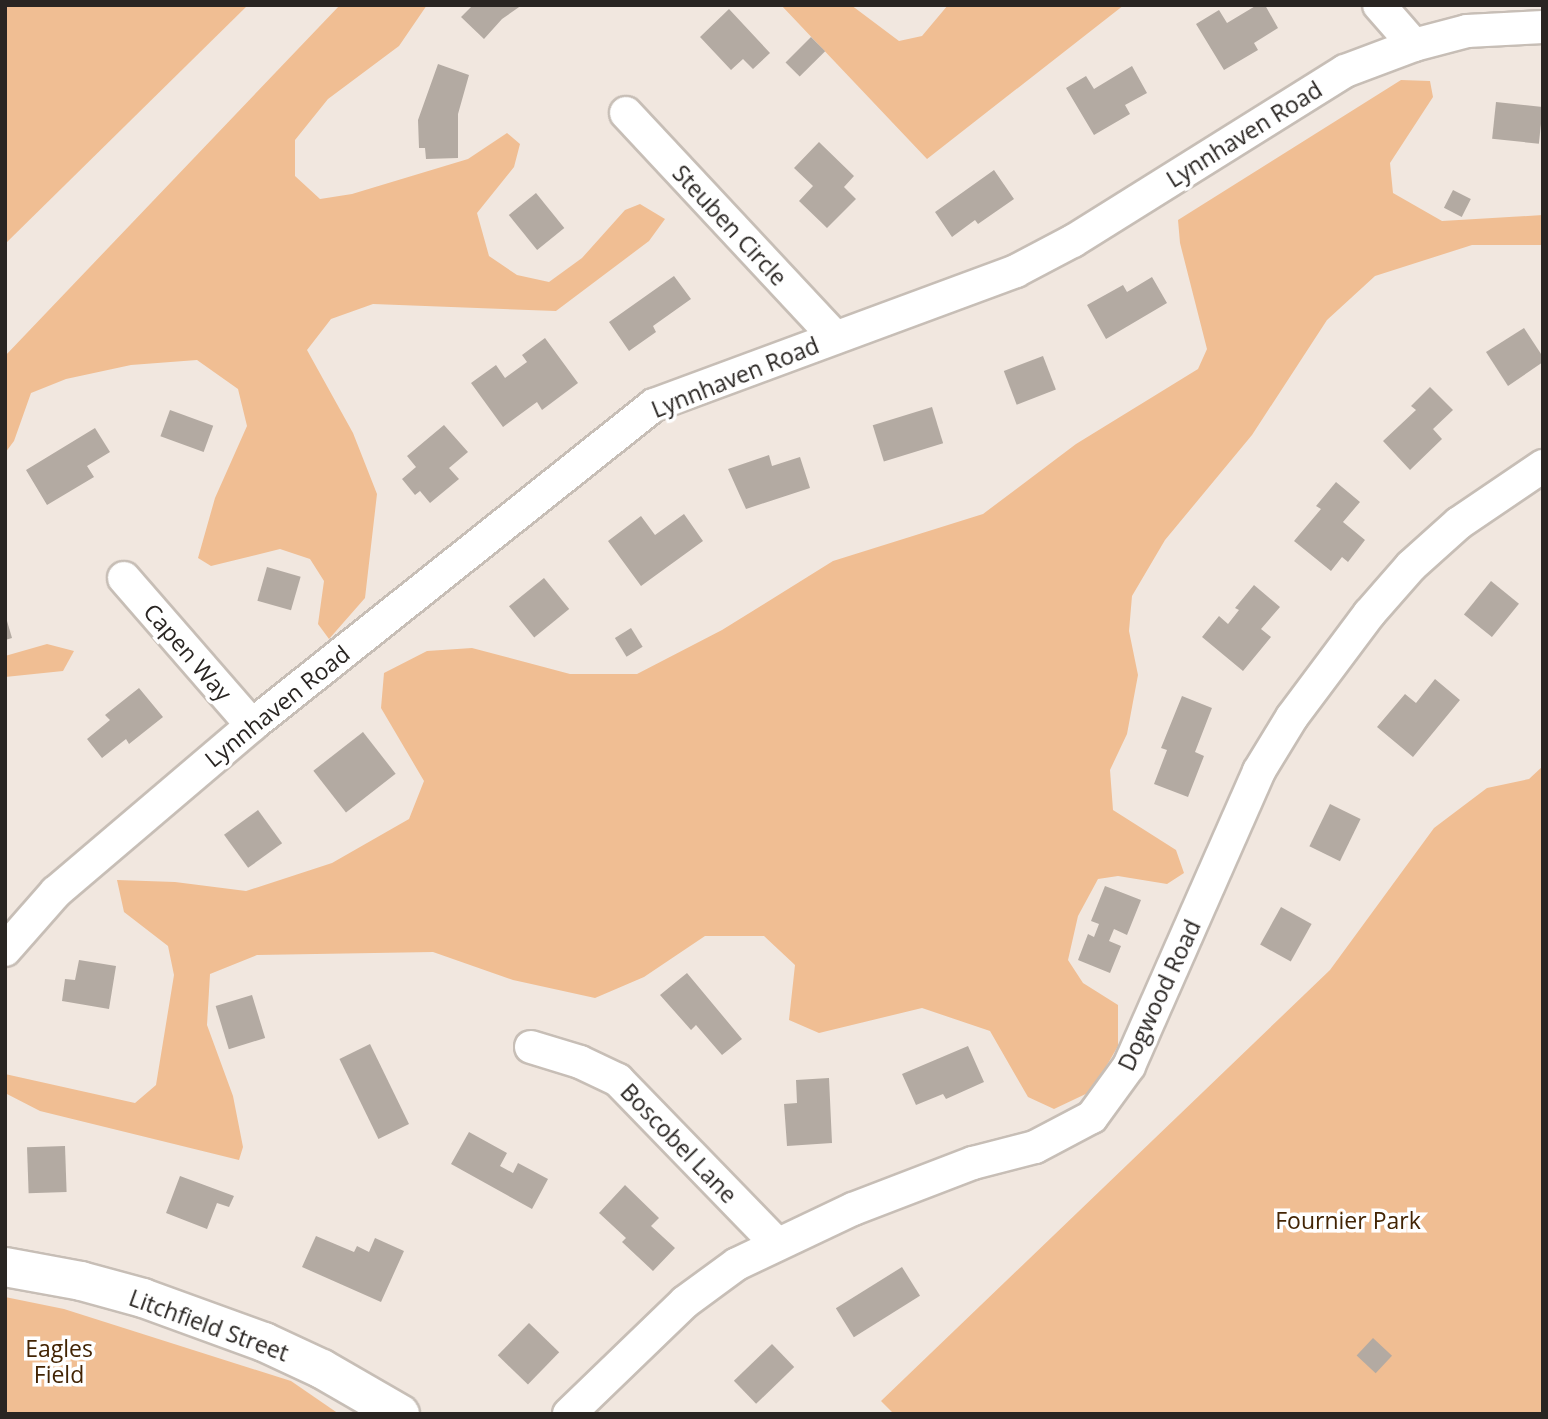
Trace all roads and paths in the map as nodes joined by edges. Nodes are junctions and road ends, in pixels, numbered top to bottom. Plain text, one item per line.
1 (1379, 5) edge
2 (1543, 27) edge
3 (1414, 46) junction
4 (626, 113) dead end
5 (835, 337) junction
6 (1543, 466) edge
7 (124, 578) dead end
8 (252, 725) junction
9 (5, 950) edge
10 (531, 1047) dead end
11 (776, 1243) junction
12 (5, 1267) edge
13 (400, 1414) edge
14 (569, 1414) edge

1 - 3 street
2 - 3 street, Lynnhaven Road
3 - 5 street, Lynnhaven Road
4 - 5 street, Steuben Circle
5 - 8 street, Lynnhaven Road
6 - 11 street, Dogwood Road
7 - 8 street, Capen Way
8 - 9 street, Lynnhaven Road
10 - 11 street, Boscobel Lane
11 - 14 street, Dogwood Road
12 - 13 main road, Litchfield Street

